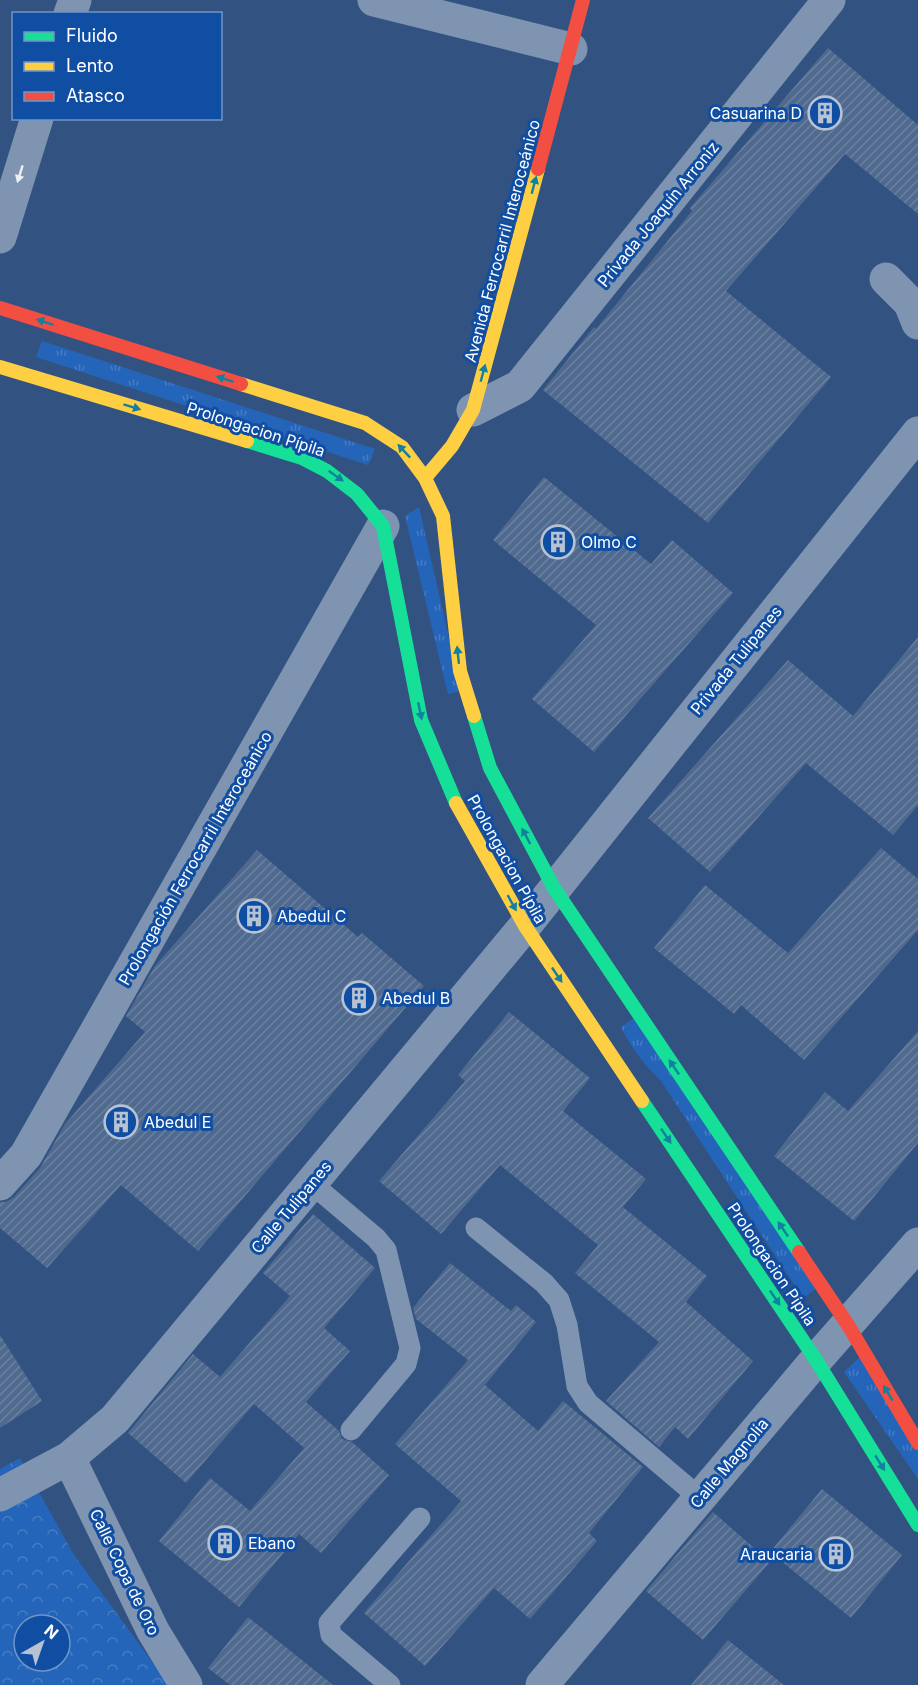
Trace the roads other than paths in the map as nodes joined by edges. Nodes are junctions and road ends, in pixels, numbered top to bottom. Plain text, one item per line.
1 (374, 0) edge
2 (583, 0) edge
3 (829, 0) edge
4 (571, 49) junction
5 (36, 120) edge
6 (0, 237) edge
7 (886, 279) dead end
8 (0, 308) edge
9 (918, 323) edge
10 (0, 367) edge
11 (473, 410) junction
12 (918, 433) edge
13 (425, 478) junction
14 (383, 526) junction
15 (554, 888) junction
16 (525, 926) junction
17 (311, 1183) junction
18 (0, 1184) edge
19 (476, 1228) dead end
20 (918, 1244) edge
21 (848, 1325) junction
22 (816, 1360) junction
23 (351, 1430) dead end
24 (918, 1443) edge
25 (69, 1458) junction
26 (0, 1495) edge
27 (700, 1498) junction
28 (420, 1518) dead end
29 (918, 1525) edge
30 (553, 1681) edge
31 (186, 1685) edge
32 (390, 1685) edge

1 - 4 street
2 - 4 main road, Avenida Ferrocarril Interoceánico
3 - 11 street, Privada Joaquín Arroniz
11 -> 4 main road, Avenida Ferrocarril Interoceánico
5 -> 6 street
7 - 9 street
13 -> 8 main road, Prolongacion Pípila
10 -> 14 main road, Prolongacion Pípila
11 - 13 main road, Avenida Ferrocarril Interoceánico
12 - 15 street, Privada Tulipanes
15 -> 13 main road, Prolongacion Pípila
14 -> 16 main road, Prolongacion Pípila
14 - 18 street, Prolongación Ferrocarril Interoceánico
15 - 16 street, Calle Tulipanes
21 -> 15 main road, Prolongacion Pípila
16 - 17 street, Calle Tulipanes
16 -> 22 main road, Prolongacion Pípila
17 - 23 lane
17 - 25 street, Calle Tulipanes
19 - 27 lane
20 - 21 street, Calle Magnolia
21 - 22 street, Calle Magnolia
24 -> 21 main road, Prolongacion Pípila
22 - 27 street, Calle Magnolia
22 -> 29 main road, Prolongacion Pípila
25 - 26 street, Calle Tulipanes
25 - 31 street, Calle Copa de Oro
27 - 30 street, Calle Magnolia
28 - 32 lane

